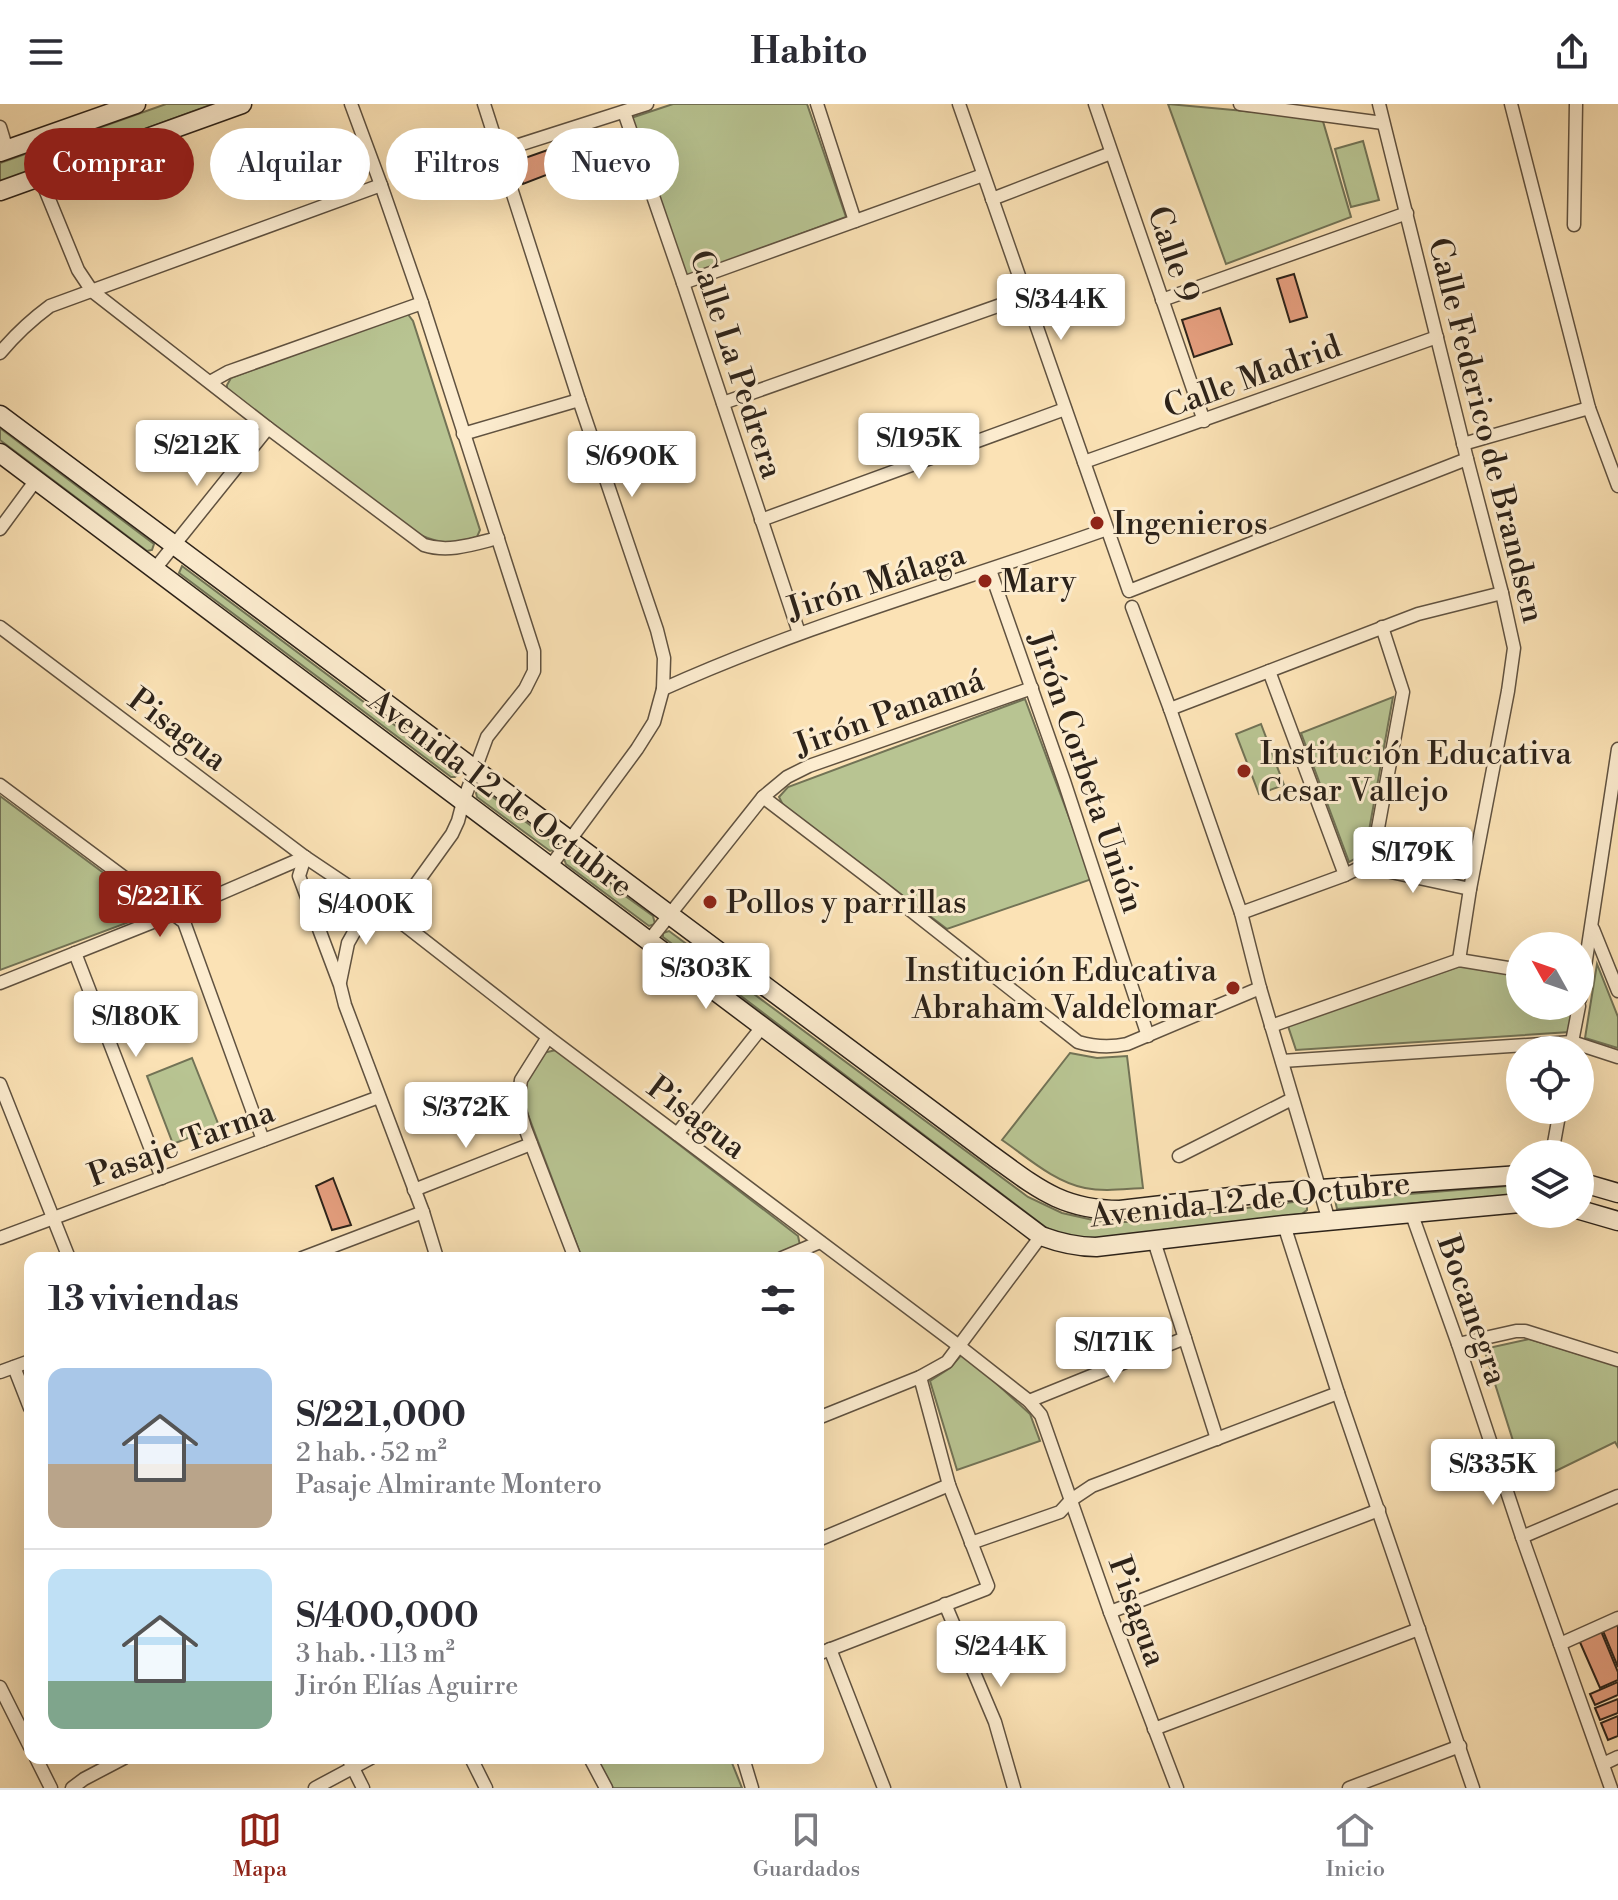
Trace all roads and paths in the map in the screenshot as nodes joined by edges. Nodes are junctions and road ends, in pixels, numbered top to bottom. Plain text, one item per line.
1 (136, 104) edge
2 (242, 104) edge
3 (351, 104) edge
4 (484, 104) edge
5 (647, 104) edge
6 (817, 104) edge
7 (959, 104) edge
8 (1095, 104) edge
9 (1240, 104) edge
10 (1379, 104) edge
11 (1511, 104) edge
12 (1576, 104) edge
13 (624, 112) junction
14 (1383, 123) junction
15 (0, 127) edge
16 (176, 128) edge
17 (492, 128) edge
18 (528, 142) edge
19 (4, 151) edge
20 (1111, 153) junction
21 (983, 175) junction
22 (24, 183) edge
23 (381, 185) junction
24 (0, 191) edge
25 (992, 199) junction
26 (49, 200) edge
27 (516, 200) edge
28 (1407, 213) junction
29 (855, 221) junction
30 (1574, 225) dead end
31 (683, 283) junction
32 (92, 291) junction
33 (1026, 296) junction
34 (1162, 300) junction
35 (422, 303) junction
36 (1437, 337) junction
37 (0, 353) edge
38 (210, 382) junction
39 (579, 400) junction
40 (723, 403) junction
41 (1589, 408) junction
42 (1065, 409) junction
43 (0, 415) edge
44 (1204, 421) junction
45 (268, 428) junction
46 (463, 434) junction
47 (1463, 444) junction
48 (0, 453) edge
49 (1467, 459) junction
50 (1084, 462) junction
51 (36, 480) junction
52 (1618, 486) edge
53 (761, 520) junction
54 (0, 529) edge
55 (1107, 529) junction
56 (498, 538) junction
57 (174, 545) junction
58 (154, 570) junction
59 (990, 570) junction
60 (1502, 593) junction
61 (1132, 607) dead end
62 (0, 627) edge
63 (1382, 627) junction
64 (799, 633) junction
65 (1269, 671) junction
66 (1032, 688) junction
67 (663, 689) junction
68 (1170, 709) junction
69 (1618, 749) edge
70 (475, 770) junction
71 (0, 785) edge
72 (763, 797) junction
73 (463, 802) junction
74 (570, 841) junction
75 (305, 857) junction
76 (1363, 866) junction
77 (550, 867) junction
78 (1345, 875) junction
79 (1470, 889) junction
80 (371, 902) junction
81 (1241, 913) junction
82 (173, 914) junction
83 (670, 915) junction
84 (393, 916) junction
85 (1592, 926) junction
86 (1591, 932) edge
87 (648, 942) junction
88 (75, 953) junction
89 (1459, 960) junction
90 (1506, 968) edge
91 (0, 983) edge
92 (340, 985) junction
93 (1260, 988) junction
94 (1618, 991) edge
95 (1271, 1026) junction
96 (762, 1027) junction
97 (1148, 1036) junction
98 (548, 1037) junction
99 (1506, 1049) edge
100 (1594, 1051) edge
101 (1618, 1057) edge
102 (1282, 1061) junction
103 (1, 1092) edge
104 (379, 1097) junction
105 (1292, 1099) junction
106 (677, 1134) junction
107 (263, 1140) junction
108 (531, 1144) junction
109 (1179, 1156) dead end
110 (1506, 1176) edge
111 (162, 1178) junction
112 (1594, 1186) edge
113 (1319, 1189) junction
114 (414, 1190) junction
115 (1618, 1193) edge
116 (1506, 1204) edge
117 (423, 1212) junction
118 (1411, 1212) junction
119 (1594, 1214) edge
120 (54, 1217) junction
121 (1329, 1221) junction
122 (1618, 1221) edge
123 (1284, 1225) junction
124 (1041, 1236) junction
125 (0, 1238) edge
126 (1154, 1241) junction
127 (820, 1242) junction
128 (67, 1252) edge
129 (318, 1252) edge
130 (435, 1252) edge
131 (573, 1252) edge
132 (796, 1252) edge
133 (1185, 1338) junction
134 (1458, 1344) junction
135 (959, 1346) junction
136 (1618, 1360) edge
137 (24, 1363) edge
138 (14, 1367) junction
139 (0, 1372) edge
140 (920, 1377) junction
141 (24, 1393) edge
142 (1338, 1393) junction
143 (1029, 1401) junction
144 (824, 1416) edge
145 (1217, 1439) junction
146 (949, 1485) junction
147 (1618, 1496) edge
148 (1071, 1500) junction
149 (1379, 1510) junction
150 (824, 1537) edge
151 (1522, 1537) junction
152 (971, 1543) junction
153 (945, 1604) junction
154 (1110, 1612) junction
155 (1618, 1618) edge
156 (1419, 1629) junction
157 (1560, 1644) junction
158 (824, 1651) edge
159 (0, 1687) edge
160 (1154, 1729) junction
161 (24, 1735) edge
162 (1460, 1746) junction
163 (1618, 1757) edge
164 (39, 1764) edge
165 (113, 1764) edge
166 (349, 1764) edge
167 (351, 1764) edge
168 (474, 1764) edge
169 (593, 1764) edge
170 (745, 1764) edge
171 (1603, 1764) junction
172 (51, 1788) edge
173 (72, 1788) edge
174 (315, 1788) edge
175 (363, 1788) edge
176 (486, 1788) edge
177 (606, 1788) edge
178 (752, 1788) edge
179 (884, 1788) edge
180 (1014, 1788) edge
181 (1177, 1788) edge
182 (1349, 1788) edge
183 (1473, 1788) edge
184 (1611, 1788) edge

1 - 19 main road
2 - 16 main road
3 - 23 street
4 - 17 street
5 - 13 street
6 - 29 street
7 - 21 street
8 - 20 street, Calle 9
9 - 14 street
10 - 14 street, Calle Federico de Brandsen
11 - 41 street
12 - 30 street
13 - 18 street
13 - 31 street, Calle La Pedrera
14 - 28 street, Calle Federico de Brandsen
15 - 19 street
20 - 25 street
20 - 34 street, Calle 9
21 - 25 street
21 - 29 street
22 - 24 main road
23 - 32 street
23 - 35 street
25 - 33 street
26 - 32 street
27 - 39 street
28 - 34 street
28 - 36 street, Calle Federico de Brandsen
29 - 31 street
31 - 40 street, Calle La Pedrera
32 - 37 street
32 - 38 street
33 - 40 street
33 - 42 street
34 - 44 street, Calle 9
35 - 38 street
35 - 46 street
36 - 44 street, Calle Madrid
36 - 47 street, Calle Federico de Brandsen
38 - 45 street
39 - 46 street
39 - 67 street
40 - 53 street, Calle La Pedrera
41 - 47 street
41 - 52 street
42 - 50 street
42 - 53 street
43 - 57 main road, Avenida 12 de Octubre
44 - 50 street, Calle Madrid
45 - 56 street
45 - 57 street
46 - 56 street
47 - 49 street, Calle Federico de Brandsen
48 - 51 main road, Avenida 12 de Octubre
49 - 55 street
49 - 60 street, Calle Federico de Brandsen
50 - 55 street
51 - 54 street
51 - 58 main road, Avenida 12 de Octubre
53 - 64 street, Calle La Pedrera
55 - 59 street, Jirón Málaga
56 - 70 street
57 - 58 street
57 - 70 main road, Avenida 12 de Octubre
58 - 73 main road, Avenida 12 de Octubre
59 - 64 street, Jirón Málaga
59 - 66 street, Jirón Corbeta Unión
60 - 63 street
60 - 79 street, Calle Federico de Brandsen
61 - 68 street
62 - 75 street, Pisagua
63 - 65 street
63 - 76 street
64 - 67 street, Jirón Málaga
65 - 68 street
65 - 78 street
66 - 72 street, Jirón Panamá
66 - 97 street, Jirón Corbeta Unión
67 - 74 street
68 - 81 street
69 - 85 street
70 - 73 street
70 - 74 main road, Avenida 12 de Octubre
71 - 82 street
72 - 83 street, Jirón Panamá
72 - 97 street
73 - 77 main road, Avenida 12 de Octubre
73 - 84 street
74 - 77 street
74 - 83 main road, Avenida 12 de Octubre
75 - 80 street, Pisagua
75 - 82 street
75 - 92 street
76 - 78 street
76 - 79 street
77 - 87 main road, Avenida 12 de Octubre
78 - 81 street
79 - 89 street, Calle Federico de Brandsen
80 - 84 street, Pisagua
80 - 92 street
81 - 93 street
82 - 88 street
82 - 107 street
83 - 87 street, Jirón Panamá
83 - 113 main road, Avenida 12 de Octubre
84 - 98 street, Pisagua
85 - 86 street
85 - 94 street
87 - 96 main road, Avenida 12 de Octubre
88 - 91 street
88 - 111 street
89 - 90 street
89 - 95 street
92 - 104 street
93 - 95 street
93 - 97 street
95 - 102 street
96 - 106 street
96 - 124 main road, Avenida 12 de Octubre
98 - 106 street, Pisagua
98 - 108 street
99 - 102 street
100 - 101 street
102 - 105 street
103 - 120 street
104 - 107 street, Pasaje Tarma
104 - 114 street
105 - 109 street
105 - 113 street
106 - 127 street, Pisagua
107 - 111 street, Pasaje Tarma
108 - 114 street
108 - 131 street
110 - 113 main road, Avenida 12 de Octubre
111 - 120 street, Pasaje Tarma
112 - 115 main road
113 - 121 street
114 - 117 street
116 - 118 main road, Avenida 12 de Octubre
117 - 129 street
117 - 130 street
118 - 121 main road, Avenida 12 de Octubre
118 - 134 street, Bocanegra
119 - 122 main road
120 - 125 street, Pasaje Tarma
120 - 128 street
121 - 123 main road, Avenida 12 de Octubre
123 - 126 main road, Avenida 12 de Octubre
123 - 142 street
124 - 126 main road, Avenida 12 de Octubre
124 - 135 street
126 - 133 street
127 - 132 street
127 - 135 street, Pisagua
133 - 143 street
133 - 145 street
134 - 136 street
134 - 151 street, Bocanegra
135 - 140 street
135 - 143 street, Pisagua
137 - 138 street
138 - 139 street
138 - 141 street
140 - 144 street
140 - 146 street
142 - 145 street
142 - 149 street
143 - 148 street, Pisagua
145 - 148 street
146 - 150 street
146 - 152 street
147 - 151 street
148 - 152 street
148 - 154 street, Pisagua
149 - 154 street
149 - 156 street
151 - 157 street, Bocanegra
152 - 153 street
153 - 158 street
153 - 180 street
154 - 160 street, Pisagua
155 - 157 street
156 - 160 street
156 - 162 street
157 - 171 street, Bocanegra
158 - 179 street
159 - 161 street
160 - 181 street, Pisagua
162 - 182 street
162 - 183 street
163 - 171 street
164 - 172 street
165 - 173 street
166 - 174 street
167 - 175 street
168 - 176 street
169 - 177 street
170 - 178 street
171 - 184 street, Bocanegra

